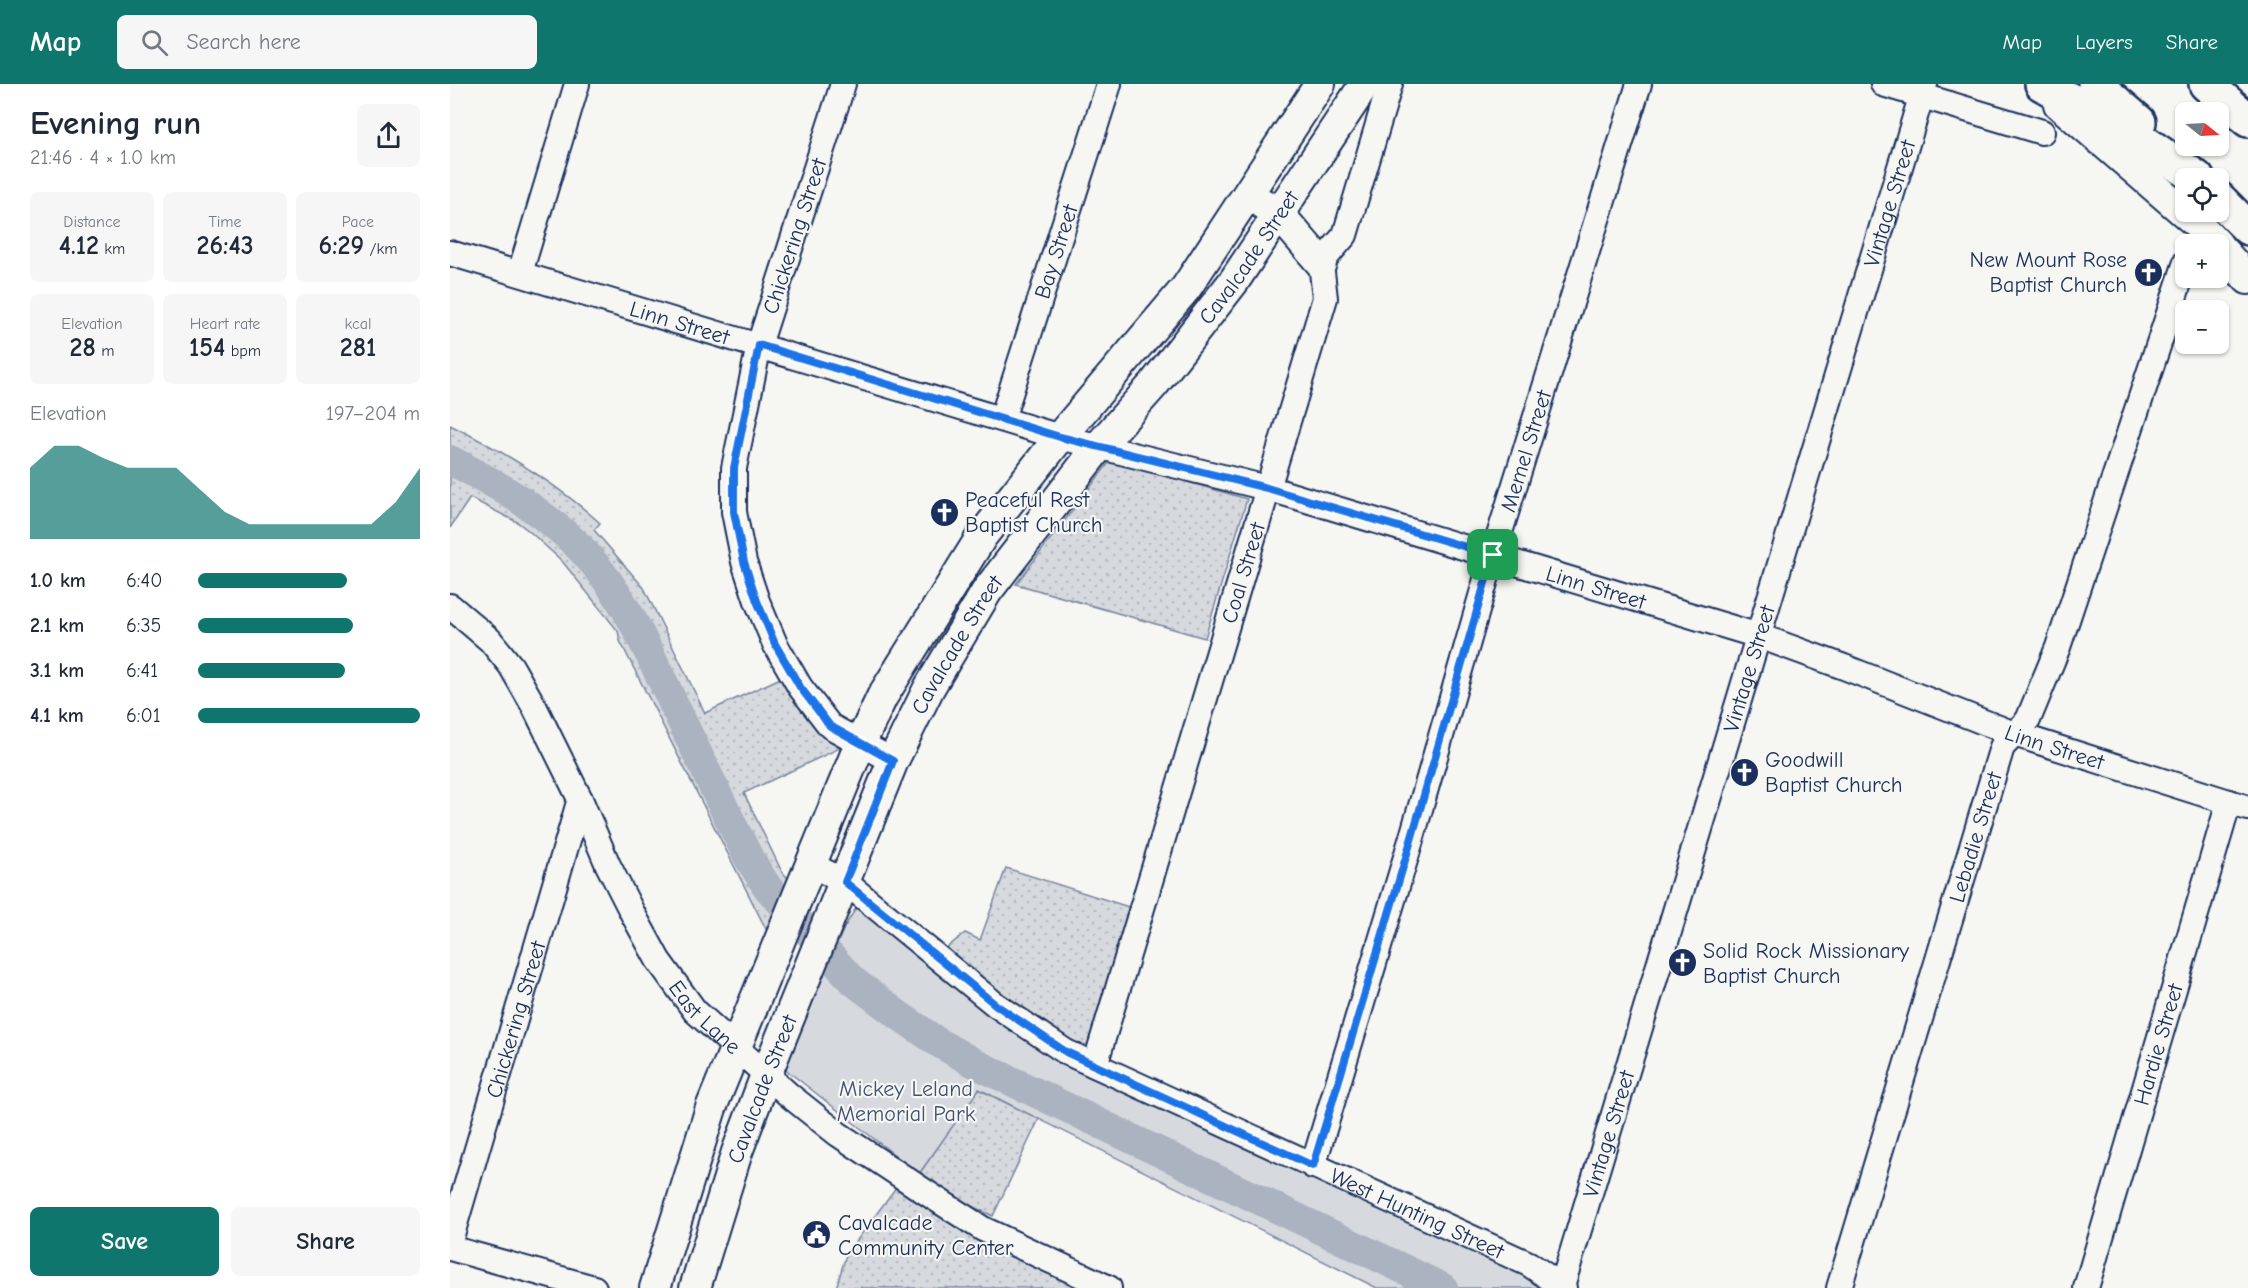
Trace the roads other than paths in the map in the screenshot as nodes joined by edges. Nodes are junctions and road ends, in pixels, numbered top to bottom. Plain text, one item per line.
1 (577, 84) edge
2 (843, 84) edge
3 (1108, 84) edge
4 (1320, 84) edge
5 (1365, 84) edge
6 (1390, 84) edge
7 (1639, 84) edge
8 (1883, 84) edge
9 (2036, 84) edge
10 (2042, 84) edge
11 (2095, 84) edge
12 (2206, 84) edge
13 (1923, 90) edge
14 (2248, 120) edge
15 (2042, 132) dead end
16 (2183, 168) edge
17 (2187, 168) edge
18 (1249, 195) junction
19 (2229, 200) edge
20 (2229, 209) edge
21 (2248, 213) edge
22 (1279, 214) junction
23 (2248, 228) edge
24 (2200, 234) edge
25 (450, 253) edge
26 (2229, 261) edge
27 (1321, 263) junction
28 (520, 273) junction
29 (2248, 279) edge
30 (2177, 288) edge
31 (759, 345) junction
32 (1002, 419) junction
33 (1060, 437) junction
34 (1100, 446) junction
35 (1267, 488) junction
36 (1493, 555) junction
37 (956, 576) junction
38 (986, 594) junction
39 (450, 606) edge
40 (1759, 636) junction
41 (2014, 734) junction
42 (860, 744) junction
43 (893, 761) junction
44 (580, 799) junction
45 (2239, 805) edge
46 (805, 877) junction
47 (845, 882) junction
48 (735, 1047) junction
49 (1095, 1065) junction
50 (766, 1075) junction
51 (1313, 1166) junction
52 (450, 1241) edge
53 (450, 1248) edge
54 (1563, 1287) edge
55 (594, 1288) edge
56 (655, 1288) edge
57 (696, 1288) edge
58 (1109, 1288) edge
59 (1839, 1288) edge
60 (2086, 1288) edge

1 - 28 street
2 - 31 street, Chickering Street
3 - 32 street, Bay Street
4 - 18 main road, Cavalcade Street
5 - 22 main road, Cavalcade Street
6 - 27 street
7 - 36 street, Memel Street
8 - 13 street
9 - 24 main road
10 - 16 highway
11 - 17 highway
12 - 14 highway
13 - 15 street
13 - 40 street, Vintage Street
18 - 22 main road
18 - 33 main road, Cavalcade Street
19 - 21 highway
20 - 23 highway
22 - 27 main road
22 - 34 main road, Cavalcade Street
25 - 28 street, Linn Street
26 - 29 main road
27 - 35 street, Coal Street
28 - 31 street, Linn Street
30 - 41 street, Lebadie Street
31 - 32 street, Linn Street
31 - 42 street, Chickering Street
32 - 33 street, Linn Street
33 - 34 street, Linn Street
33 - 37 main road, Cavalcade Street
34 - 35 street, Linn Street
34 - 38 main road, Cavalcade Street
35 - 36 street, Linn Street
35 - 49 street, Coal Street
36 - 40 street, Linn Street
36 - 51 street, Memel Street
37 - 38 main road
37 - 42 main road, Cavalcade Street
38 - 43 main road, Cavalcade Street
39 - 44 street, East Lane
40 - 41 street, Linn Street
40 - 54 street, Vintage Street
41 - 45 street, Linn Street
41 - 59 street, Lebadie Street
42 - 43 street, Chickering Street
42 - 46 main road, Cavalcade Street
43 - 47 main road, Cavalcade Street
44 - 48 street, East Lane
44 - 52 street, Chickering Street
45 - 60 street, Hardie Street
46 - 47 street, West Hunting Street
46 - 48 main road, Cavalcade Street
47 - 49 street, West Hunting Street
47 - 50 main road, Cavalcade Street
48 - 50 street, East Lane
48 - 56 main road, Cavalcade Street
49 - 51 street, West Hunting Street
50 - 57 main road, Cavalcade Street
50 - 58 street, East Lane
51 - 54 street, West Hunting Street
53 - 55 street

